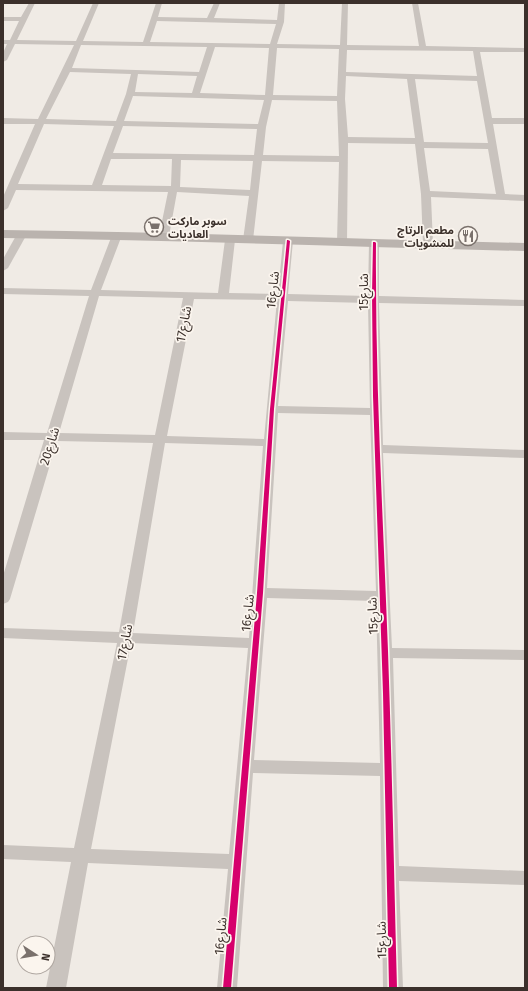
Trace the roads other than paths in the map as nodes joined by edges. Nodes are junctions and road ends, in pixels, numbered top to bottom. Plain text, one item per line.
1 (32, 3) edge
2 (96, 3) edge
3 (160, 3) edge
4 (218, 3) edge
5 (282, 3) edge
6 (345, 3) edge
7 (416, 3) edge
8 (3, 19) edge
9 (25, 19) junction
10 (153, 19) junction
11 (210, 20) junction
12 (280, 22) junction
13 (3, 42) edge
14 (14, 42) junction
15 (79, 42) junction
16 (146, 43) junction
17 (212, 45) junction
18 (273, 46) junction
19 (343, 47) junction
20 (423, 48) junction
21 (476, 49) junction
22 (525, 50) edge
23 (3, 60) edge
24 (67, 70) junction
25 (135, 72) junction
26 (202, 74) junction
27 (343, 74) junction
28 (411, 77) junction
29 (481, 79) junction
30 (130, 94) junction
31 (195, 94) junction
32 (269, 97) junction
33 (341, 99) junction
34 (3, 120) edge
35 (42, 121) junction
36 (488, 121) junction
37 (525, 121) edge
38 (118, 123) junction
39 (262, 127) junction
40 (344, 140) junction
41 (419, 143) junction
42 (492, 146) junction
43 (108, 156) junction
44 (177, 156) junction
45 (259, 158) junction
46 (343, 160) junction
47 (13, 187) junction
48 (96, 188) junction
49 (173, 189) junction
50 (254, 193) junction
51 (426, 194) junction
52 (501, 197) junction
53 (525, 198) edge
54 (3, 208) edge
55 (3, 234) edge
56 (22, 234) junction
57 (117, 235) junction
58 (164, 236) junction
59 (230, 240) junction
60 (248, 240) junction
61 (288, 241) junction
62 (342, 242) junction
63 (374, 243) junction
64 (428, 244) junction
65 (525, 247) edge
66 (3, 268) edge
67 (3, 291) edge
68 (95, 293) junction
69 (189, 296) junction
70 (223, 296) junction
71 (282, 298) junction
72 (374, 300) junction
73 (525, 303) edge
74 (272, 409) junction
75 (377, 412) junction
76 (3, 436) edge
77 (51, 437) junction
78 (160, 439) junction
79 (270, 442) junction
80 (377, 449) junction
81 (525, 454) edge
82 (260, 593) junction
83 (382, 596) junction
84 (3, 599) edge
85 (3, 633) edge
86 (125, 638) junction
87 (255, 643) junction
88 (385, 653) junction
89 (525, 655) edge
90 (245, 766) junction
91 (388, 770) junction
92 (3, 852) edge
93 (81, 856) junction
94 (237, 862) junction
95 (390, 873) junction
96 (525, 878) edge
97 (56, 988) edge
98 (227, 988) edge
99 (393, 988) edge

1 - 9 street
2 - 15 street
3 - 10 street
4 - 11 street
5 - 12 street
6 - 19 street
7 - 20 street
8 - 9 street
9 - 14 street
10 - 11 street
10 - 16 street
11 - 12 street
12 - 18 street
13 - 14 street
14 - 15 street
14 - 23 street
15 - 16 street
15 - 24 street
16 - 17 street
17 - 18 street
17 - 26 street
18 - 19 street
18 - 32 street
19 - 20 street
19 - 27 street
20 - 21 street
21 - 22 street
21 - 29 street
24 - 25 street
24 - 35 street
25 - 26 street
25 - 30 street
26 - 31 street
27 - 28 street
27 - 33 street
28 - 29 street
28 - 41 street
29 - 36 street
30 - 31 street
30 - 38 street
31 - 32 street
32 - 33 street
32 - 39 street
33 - 40 street
34 - 35 street
35 - 38 street
35 - 47 street
36 - 37 street
36 - 42 street
38 - 39 street
38 - 43 street
39 - 45 street
40 - 41 street
40 - 46 street
41 - 42 street
41 - 51 street
42 - 52 street
43 - 44 street
43 - 48 street
44 - 45 street
44 - 49 street
45 - 46 street
45 - 50 street
46 - 62 street
47 - 48 street
47 - 54 street
48 - 49 street
49 - 50 street
49 - 58 street
50 - 60 street
51 - 52 street
51 - 64 street
52 - 53 street
55 - 56 street
56 - 57 street
56 - 66 street
57 - 58 street
57 - 68 street, شارع20
58 - 59 street
59 - 60 street
59 - 70 street
60 - 61 street
61 - 62 street
61 - 71 street, شارع16
62 - 63 street
63 - 64 street
63 - 72 street, شارع15
64 - 65 street
67 - 68 street
68 - 69 street
68 - 77 street, شارع20
69 - 70 street
69 - 78 street, شارع17
70 - 71 street
71 - 72 street
71 - 74 street, شارع16
72 - 73 street
72 - 75 street, شارع15
74 - 75 street
74 - 79 street, شارع16
75 - 80 street, شارع15
76 - 77 street
77 - 78 street
77 - 84 street, شارع20
78 - 79 street
78 - 86 street, شارع17
79 - 82 street, شارع16
80 - 81 street
80 - 83 street, شارع15
82 - 83 street
82 - 87 street, شارع16
83 - 88 street, شارع15
85 - 86 street
86 - 87 street
86 - 93 street, شارع17
87 - 90 street, شارع16
88 - 89 street
88 - 91 street, شارع15
90 - 91 street
90 - 94 street, شارع16
91 - 95 street, شارع15
92 - 93 street
93 - 94 street
93 - 97 street, شارع17
94 - 98 street, شارع16
95 - 96 street
95 - 99 street, شارع15

